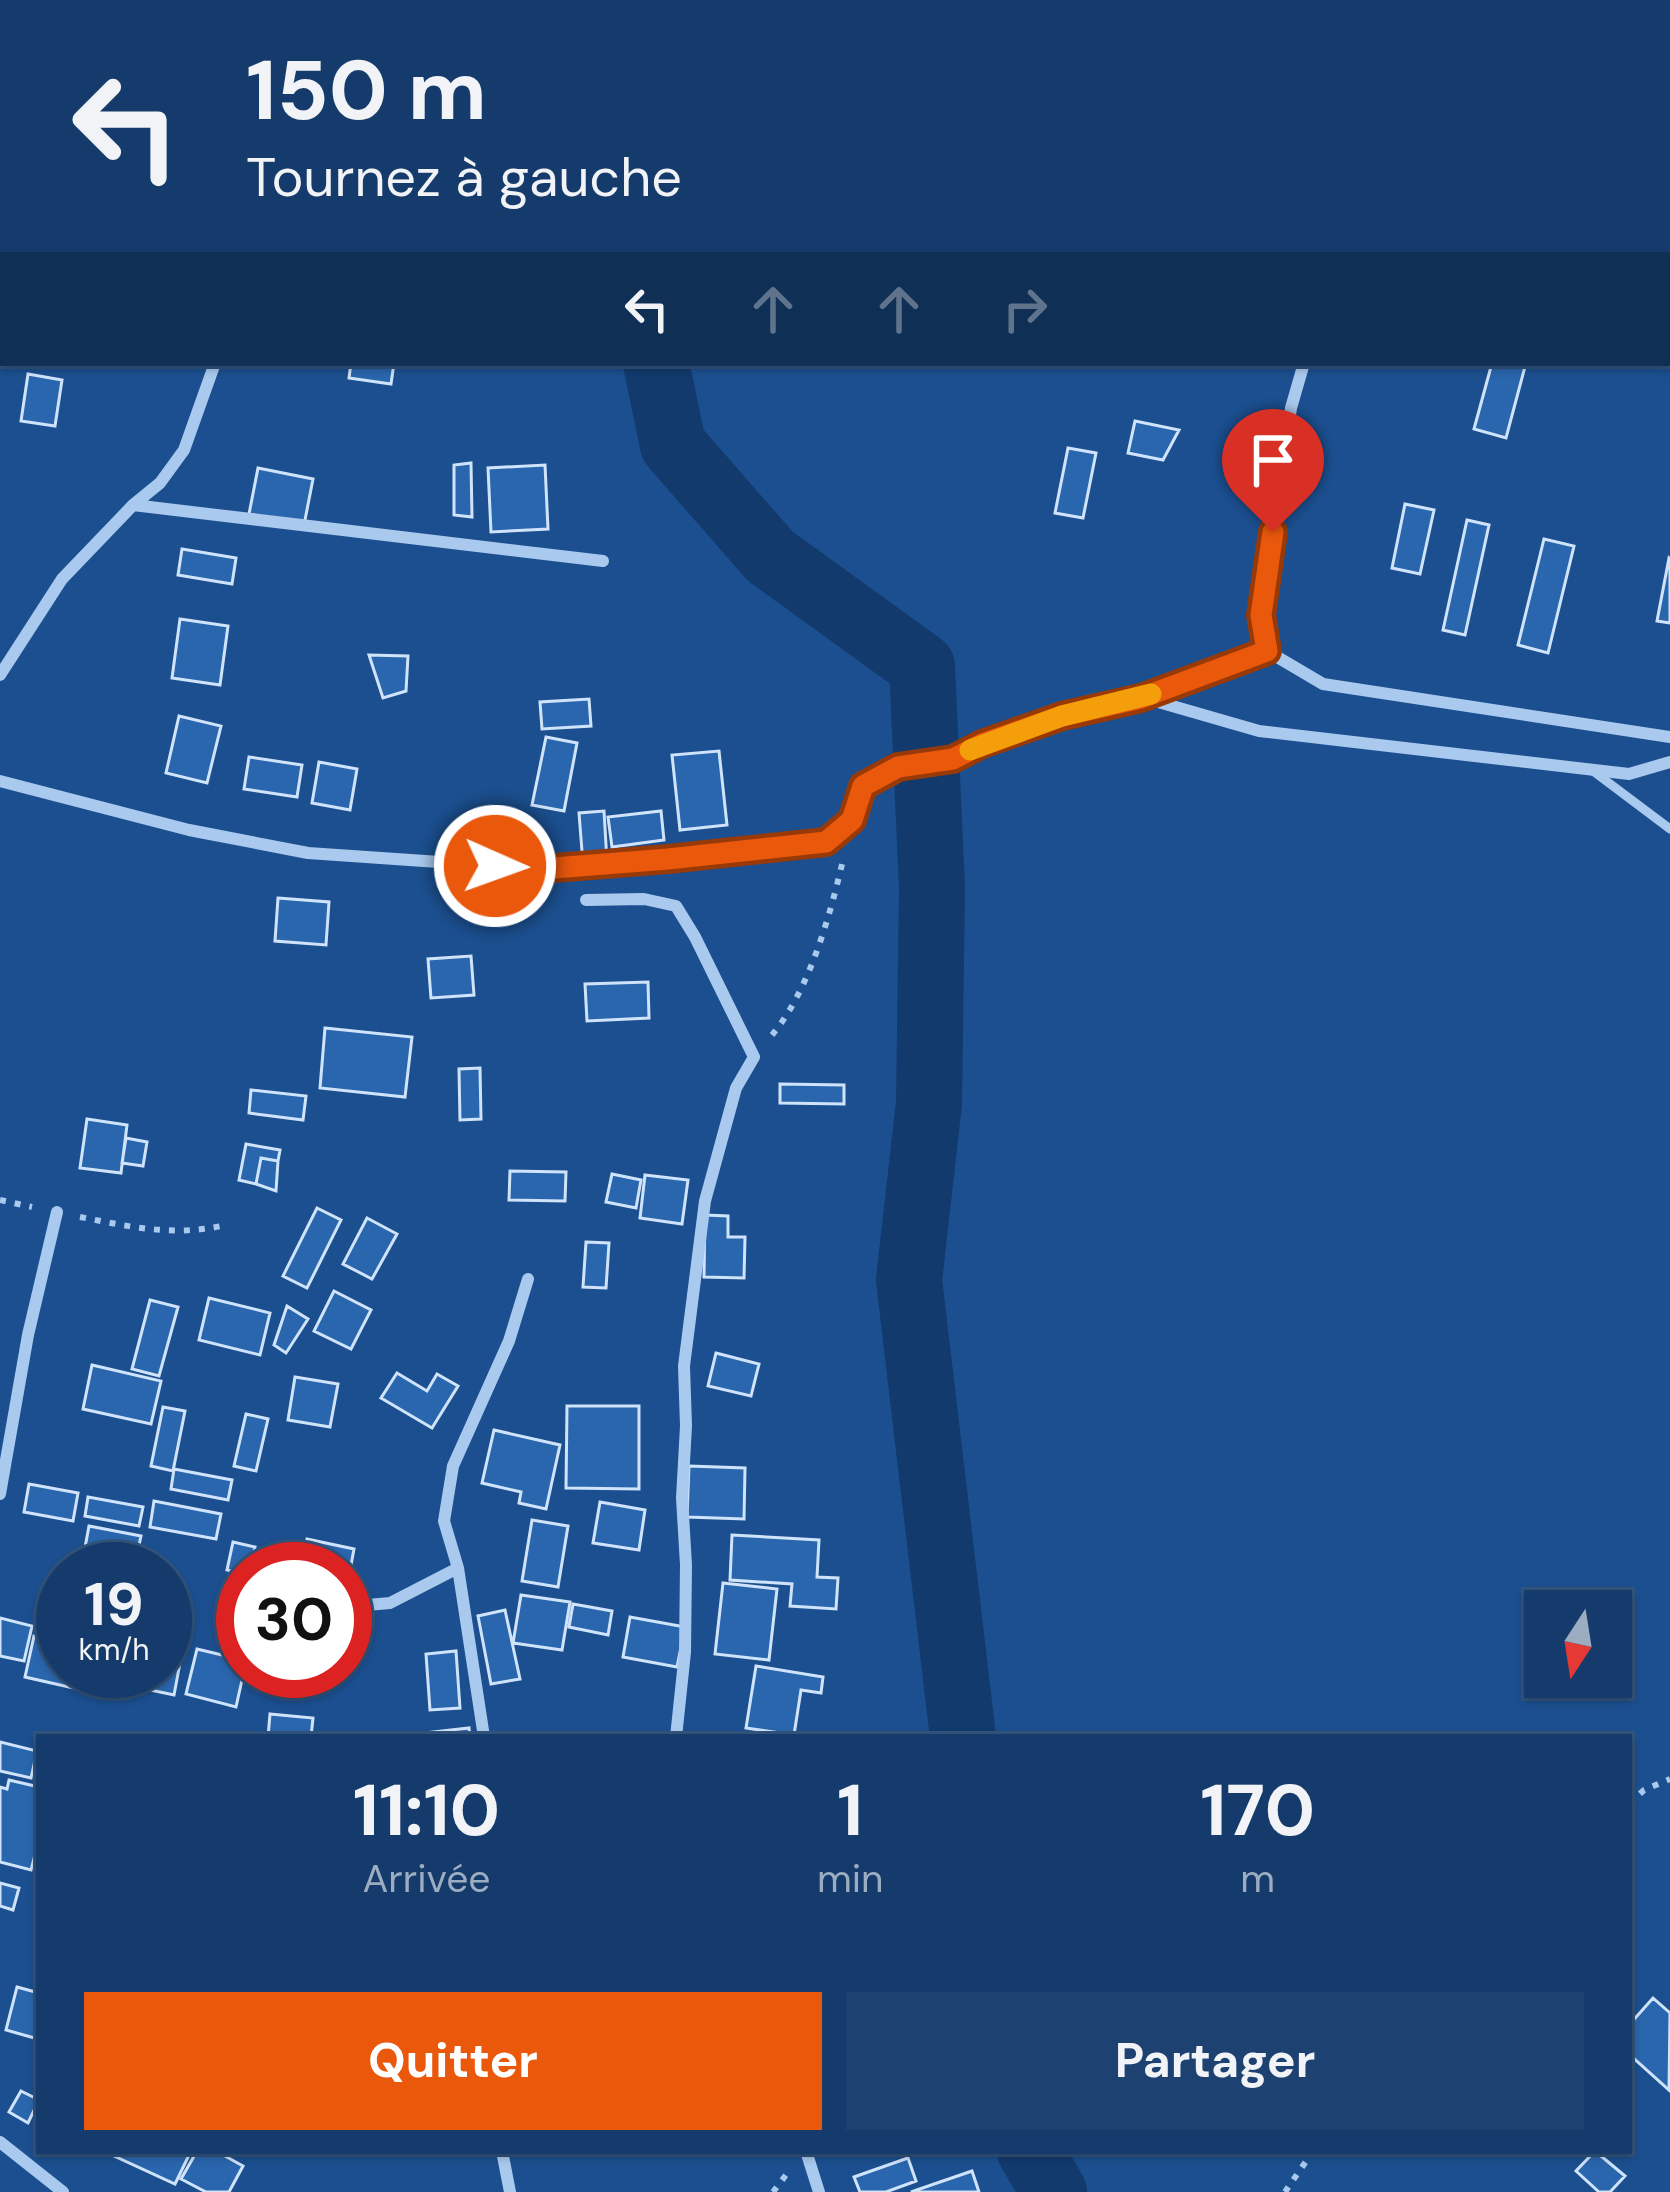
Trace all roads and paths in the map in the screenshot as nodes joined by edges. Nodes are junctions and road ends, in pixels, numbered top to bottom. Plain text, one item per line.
1 (214, 366) edge
2 (1303, 366) edge
3 (133, 506) junction
4 (603, 562) dead end
5 (1267, 651) junction
6 (0, 675) edge
7 (1141, 698) junction
8 (1670, 737) edge
9 (1670, 762) edge
10 (1589, 768) junction
11 (0, 781) edge
12 (852, 820) junction
13 (1670, 829) edge
14 (586, 900) dead end
15 (754, 1057) junction
16 (0, 1200) edge
17 (57, 1212) junction
18 (226, 1225) dead end
19 (528, 1280) dead end
20 (0, 1494) edge
21 (458, 1568) junction
22 (372, 1605) edge
23 (484, 1734) edge
24 (676, 1734) edge
25 (1670, 1779) edge
26 (1632, 1801) edge
27 (0, 2142) edge
28 (503, 2154) edge
29 (807, 2154) edge
30 (1311, 2154) edge
31 (63, 2192) edge
32 (510, 2192) edge
33 (819, 2192) edge
34 (1285, 2192) edge

1 - 3 street
2 - 5 street
3 - 4 street
3 - 6 street
5 - 7 street
5 - 8 street
7 - 10 street
7 - 12 street
9 - 10 street
10 - 13 lane
11 - 12 street
12 - 15 path
14 - 15 street
15 - 24 street
16 - 17 path
17 - 18 path
17 - 20 street
19 - 21 street
21 - 22 street
21 - 23 street
25 - 26 path
27 - 31 street
28 - 32 street
29 - 33 street
30 - 34 path

